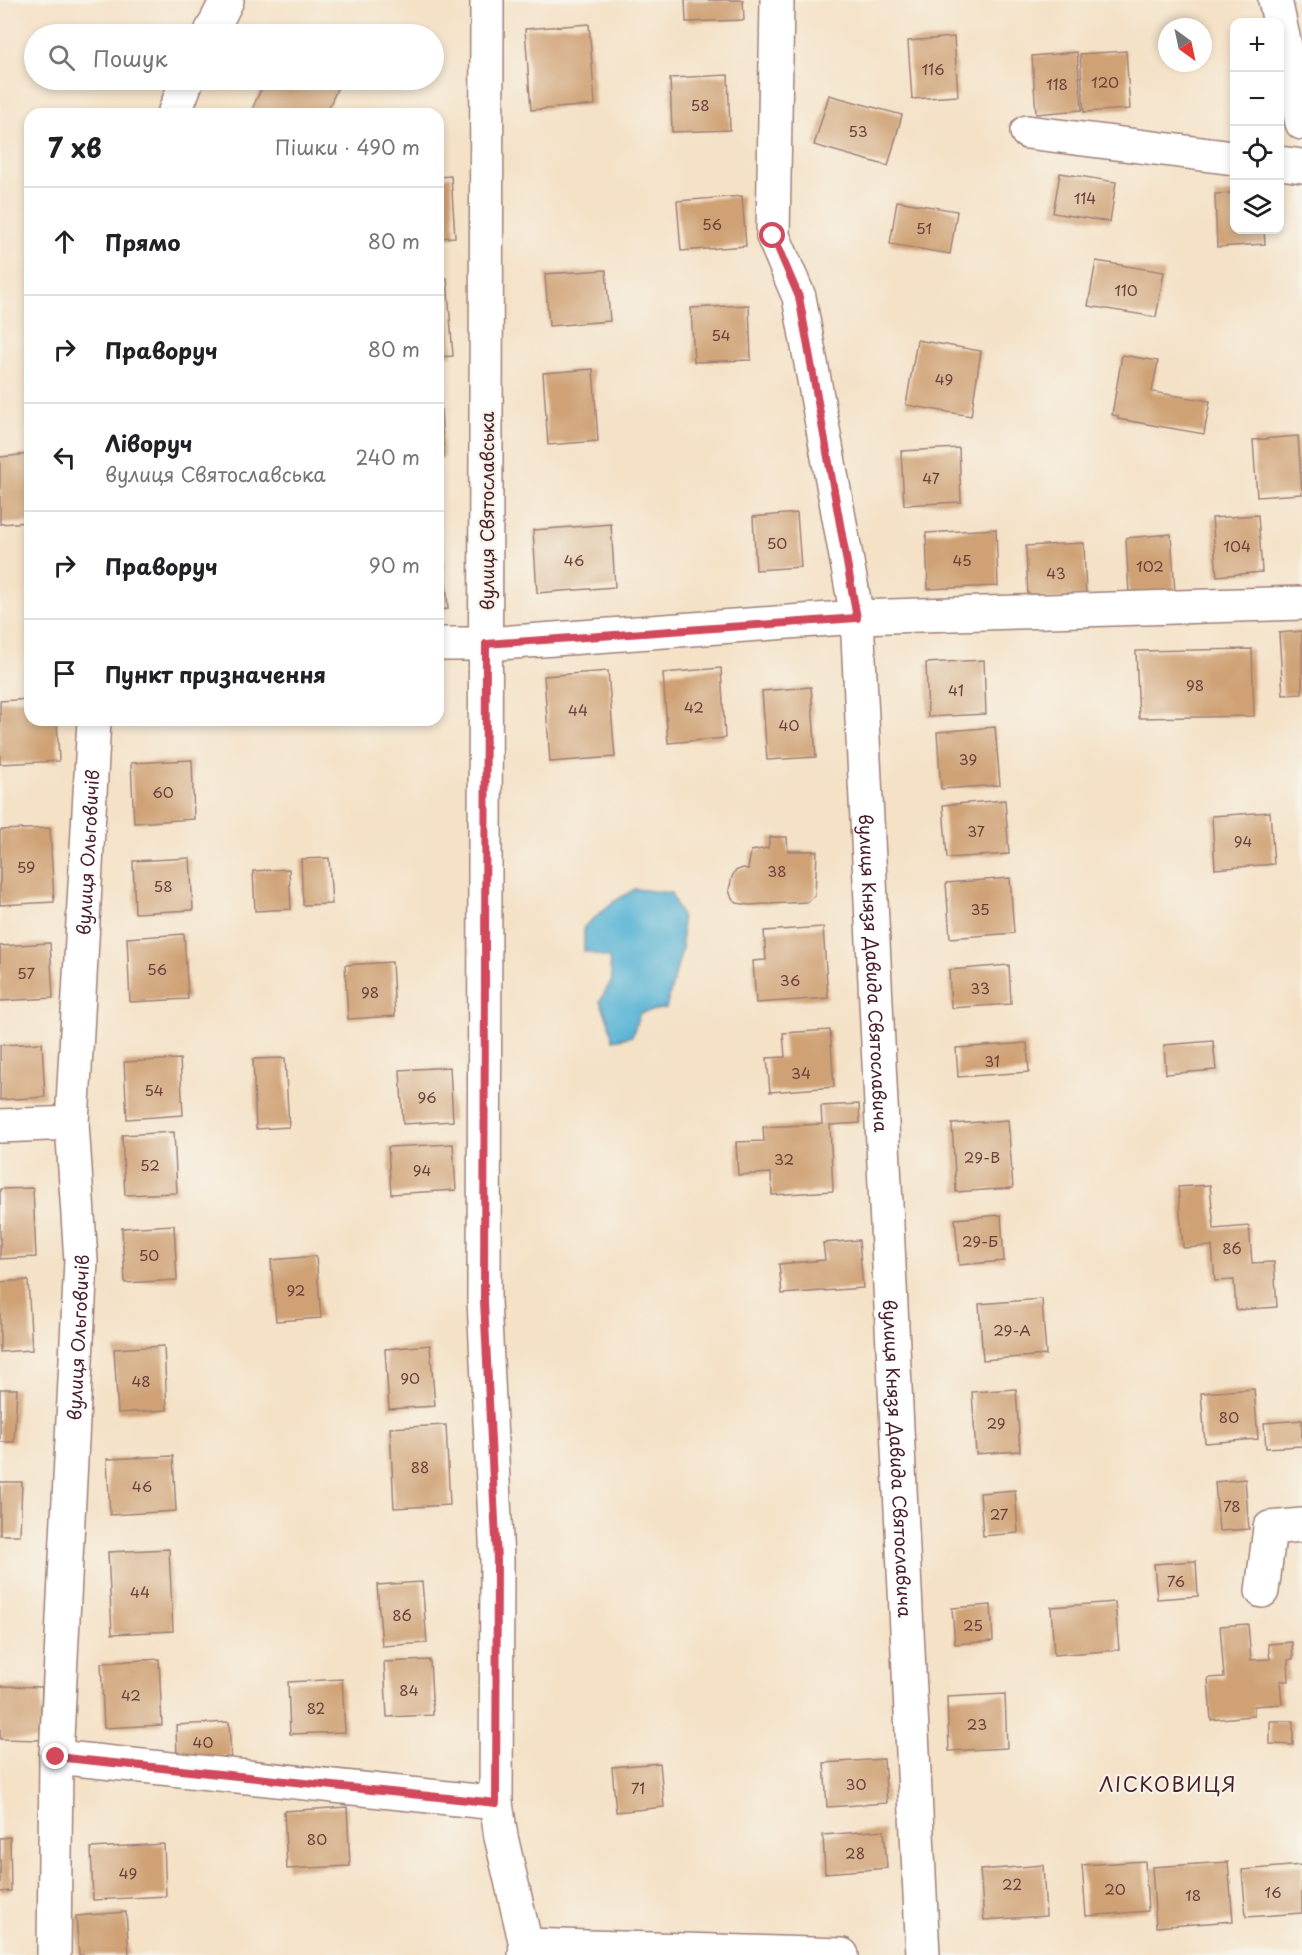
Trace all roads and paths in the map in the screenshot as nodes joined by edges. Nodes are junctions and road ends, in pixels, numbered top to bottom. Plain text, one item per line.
1 (227, 0) edge
2 (487, 0) edge
3 (777, 0) edge
4 (1275, 0) edge
5 (215, 24) edge
6 (184, 90) edge
7 (176, 108) edge
8 (1302, 123) edge
9 (1027, 132) dead end
10 (1230, 157) edge
11 (1284, 164) edge
12 (1302, 166) edge
13 (1302, 603) edge
14 (857, 618) junction
15 (444, 644) edge
16 (486, 644) junction
17 (94, 726) edge
18 (72, 1124) junction
19 (0, 1126) edge
20 (1302, 1525) edge
21 (1262, 1591) dead end
22 (56, 1757) junction
23 (496, 1803) junction
24 (525, 1950) edge
25 (54, 1955) edge
26 (842, 1955) edge
27 (923, 1955) edge

1 - 5 street
2 - 16 street, вулиця Святославська
3 - 14 street, вулиця Князя Давида Святославича
4 - 8 street
6 - 7 street
9 - 10 street
11 - 12 street
13 - 14 street
14 - 16 street
14 - 27 street, вулиця Князя Давида Святославича
15 - 16 street
16 - 23 street, вулиця Святославська
17 - 18 street, вулиця Ольговичів
18 - 19 street
18 - 22 street, вулиця Ольговичів
20 - 21 street
22 - 23 street
22 - 25 street, вулиця Ольговичів
23 - 24 street, вулиця Святославська
24 - 26 street

